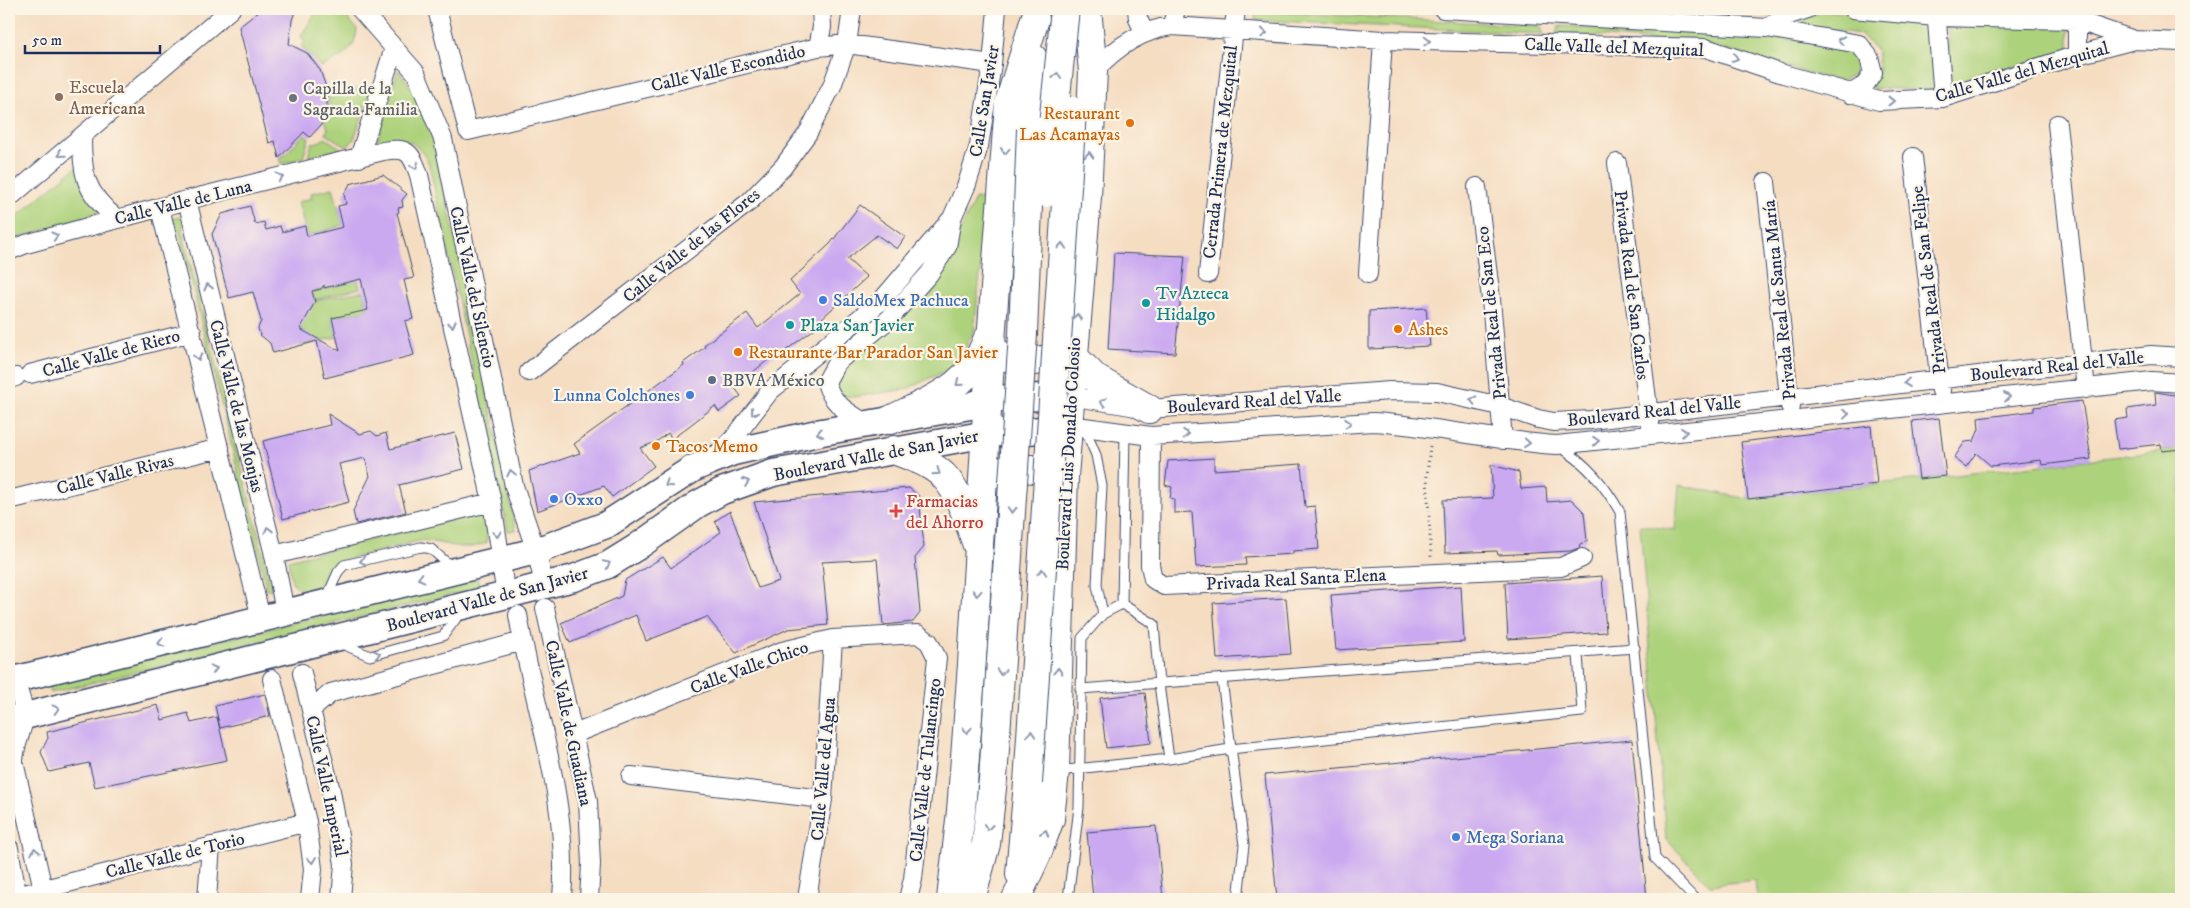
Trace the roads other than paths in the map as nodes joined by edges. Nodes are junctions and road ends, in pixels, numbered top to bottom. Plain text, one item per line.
1 (231, 9) edge
2 (360, 9) edge
3 (437, 9) edge
4 (821, 9) edge
5 (852, 9) edge
6 (996, 9) edge
7 (1065, 9) edge
8 (1087, 9) edge
9 (1137, 9) edge
10 (1176, 9) edge
11 (1236, 9) edge
12 (1442, 9) edge
13 (1803, 9) edge
14 (1853, 9) edge
15 (1550, 12) edge
16 (1936, 13) edge
17 (1035, 14) edge
18 (2077, 14) edge
19 (1172, 26) junction
20 (1767, 28) junction
21 (1232, 31) junction
22 (1145, 33) junction
23 (1383, 40) junction
24 (2134, 40) junction
25 (2181, 42) edge
26 (1548, 43) junction
27 (847, 44) junction
28 (818, 46) junction
29 (394, 48) junction
30 (2077, 55) junction
31 (992, 64) junction
32 (1094, 72) junction
33 (1850, 94) junction
34 (1943, 98) junction
35 (2057, 124) dead end
36 (82, 136) junction
37 (1913, 157) dead end
38 (359, 158) junction
39 (1617, 163) dead end
40 (1766, 182) dead end
41 (1477, 187) dead end
42 (9, 198) edge
43 (187, 200) junction
44 (160, 208) junction
45 (117, 218) junction
46 (9, 252) edge
47 (922, 268) junction
48 (1208, 274) dead end
49 (1368, 274) dead end
50 (881, 301) junction
51 (895, 313) junction
52 (192, 332) junction
53 (991, 339) junction
54 (1073, 354) junction
55 (2181, 357) edge
56 (2083, 363) junction
57 (528, 372) dead end
58 (18, 377) edge
59 (786, 380) junction
60 (1940, 380) junction
61 (826, 382) junction
62 (2181, 383) edge
63 (2086, 388) junction
64 (1070, 396) junction
65 (1789, 396) junction
66 (988, 399) junction
67 (1942, 404) junction
68 (1500, 406) junction
69 (1149, 409) junction
70 (1649, 412) junction
71 (1792, 419) junction
72 (878, 422) junction
73 (1554, 422) junction
74 (1068, 424) junction
75 (1125, 432) junction
76 (987, 434) junction
77 (1151, 436) junction
78 (1652, 436) junction
79 (1503, 440) junction
80 (1557, 445) junction
81 (220, 448) junction
82 (894, 450) junction
83 (712, 460) junction
84 (984, 476) junction
85 (1064, 476) junction
86 (9, 500) edge
87 (492, 502) junction
88 (536, 551) junction
89 (980, 553) junction
90 (274, 555) junction
91 (1582, 558) dead end
92 (500, 559) junction
93 (545, 597) junction
94 (1122, 604) junction
95 (512, 606) junction
96 (1103, 614) junction
97 (273, 615) junction
98 (834, 639) junction
99 (523, 641) junction
100 (929, 642) joint
101 (1635, 648) junction
102 (1578, 654) junction
103 (302, 673) dead end
104 (11, 678) edge
105 (272, 680) dead end
106 (1222, 680) junction
107 (1159, 684) junction
108 (1080, 689) junction
109 (312, 709) junction
110 (16, 718) edge
111 (574, 734) junction
112 (1230, 749) junction
113 (12, 754) edge
114 (1169, 759) junction
115 (1067, 770) junction
116 (631, 776) dead end
117 (822, 799) junction
118 (307, 822) junction
119 (211, 846) junction
120 (9, 848) edge
121 (42, 894) edge
122 (1017, 896) edge
123 (15, 897) edge
124 (207, 899) edge
125 (310, 899) edge
126 (341, 899) edge
127 (562, 899) edge
128 (588, 899) edge
129 (807, 899) edge
130 (908, 899) edge
131 (951, 899) edge
132 (970, 899) edge
133 (1068, 899) edge
134 (1238, 899) edge
135 (1695, 899) edge

1 - 36 street
2 - 29 street, Calle Valle del Silencio
3 - 28 street, Calle Valle Escondido
4 - 28 street
5 - 27 street, Calle Valle de las Flores
6 - 31 street, Calle San Javier
74 -> 7 main road, bridge
8 - 32 main road, Boulevard Luis Donaldo Colosio
74 -> 8 main road, Boulevard Luis Donaldo Colosio, bridge
9 - 22 street
10 - 19 street
11 - 21 street, Cerrada Primera de Mezquital
12 - 15 street, Calle Valle del Mezquital
13 - 20 street
14 - 16 street, Calle Valle del Mezquital
15 - 20 street, Calle Valle del Mezquital
15 - 26 street
16 - 18 street, Calle Valle del Mezquital
16 - 34 street
17 -> 53 main road
17 -> 132 main road, bridge
18 - 24 street, Calle Valle del Mezquital
18 - 30 street
19 - 21 street, Calle Valle del Mezquital
19 - 22 street, Calle Valle del Mezquital
33 -> 20 street, Calle Valle del Mezquital
21 -> 23 street, Calle Valle del Mezquital
21 - 48 street, Cerrada Primera de Mezquital
22 - 32 street, Calle Valle del Mezquital
23 -> 26 street, Calle Valle del Mezquital
23 - 49 street
24 - 25 street, Calle Valle del Mezquital
24 - 30 street, Calle Valle del Mezquital
26 -> 33 street, Calle Valle del Mezquital
27 - 28 street, Calle Valle Escondido
27 - 31 street, Calle Valle Escondido
27 - 57 street, Calle Valle de las Flores
29 - 38 street
88 -> 29 street, Calle Valle del Silencio
30 - 34 street, Calle Valle del Mezquital
31 - 47 street, Calle San Javier
54 -> 32 main road, Boulevard Luis Donaldo Colosio
33 -> 34 street, Calle Valle del Mezquital
35 - 56 street
36 -> 42 street
36 - 45 street
37 - 60 street, Privada Real de San Felipe
43 -> 38 street, Calle Valle de Luna
38 -> 87 street, Calle Valle del Silencio
39 - 70 street, Privada Real de San Carlos
40 - 65 street, Privada Real de Santa María
41 - 68 street, Privada Real de San Eco
43 - 44 street, Calle Valle de Luna
90 -> 43 street, Calle Valle de las Monjas
44 - 45 street, Calle Valle de Luna
44 - 52 street, Calle Valle de las Monjas
46 -> 45 street, Calle Valle de Luna
47 - 50 street, Calle San Javier
47 - 51 street, Calle San Javier
50 - 51 street
50 - 59 street, Calle San Javier
51 - 61 street, Calle San Javier
52 - 58 street, Calle Valle de Riero
52 -> 81 street, Calle Valle de las Monjas
53 - 54 main road
53 - 66 main road
53 -> 72 main road
54 - 64 main road, Boulevard Luis Donaldo Colosio
54 - 69 main road
55 - 56 street, Boulevard Real del Valle
56 - 60 street, Boulevard Real del Valle
56 - 63 street
59 - 61 street, Calle San Javier
59 -> 83 street, Calle San Javier
60 -> 65 street, Boulevard Real del Valle
60 - 67 street, Privada Real de San Felipe
61 - 72 street
62 - 63 street, Boulevard Real del Valle
67 -> 63 street, Boulevard Real del Valle
64 - 66 main road, Boulevard Valle de San Javier
69 -> 64 street, Boulevard Real del Valle
64 - 74 main road, Boulevard Luis Donaldo Colosio
65 - 70 street, Boulevard Real del Valle
65 - 71 street, Privada Real de Santa María
66 - 72 main road, Boulevard Valle de San Javier
66 - 76 main road
71 -> 67 street, Boulevard Real del Valle
68 -> 69 street, Boulevard Real del Valle
68 - 73 street, Boulevard Real del Valle
68 - 79 street, Privada Real de San Eco
70 - 73 street, Boulevard Real del Valle
70 - 78 street, Privada Real de San Carlos
78 -> 71 street, Boulevard Real del Valle
72 -> 83 main road, Boulevard Valle de San Javier
73 - 80 street
74 - 75 street, Boulevard Real del Valle
74 - 76 main road, Boulevard Valle de San Javier
74 - 85 main road, Boulevard Luis Donaldo Colosio
74 - 96 lane
122 -> 74 main road, Boulevard Luis Donaldo Colosio, bridge
75 - 77 street, Boulevard Real del Valle
75 - 94 lane
76 - 82 main road, Boulevard Valle de San Javier
76 - 84 main road
77 -> 79 street, Boulevard Real del Valle
77 - 91 street, Privada Real Santa Elena
80 -> 78 street, Boulevard Real del Valle
79 -> 80 street, Boulevard Real del Valle
80 - 101 lane
81 - 86 street, Calle Valle Rivas
81 - 97 street, Calle Valle de las Monjas
82 -> 89 main road
93 -> 82 main road, Boulevard Valle de San Javier
83 -> 88 main road, Boulevard Valle de San Javier
84 - 85 main road
84 - 89 main road
115 -> 85 main road, Boulevard Luis Donaldo Colosio
87 - 90 street
87 -> 92 street, Calle Valle del Silencio
88 - 92 main road, Boulevard Valle de San Javier
88 - 93 street, Calle Valle del Silencio
89 -> 131 main road
90 - 97 street, Calle Valle de las Monjas
92 - 95 street, Calle Valle del Silencio
92 -> 97 main road, Boulevard Valle de San Javier
93 - 95 main road, Boulevard Valle de San Javier
93 - 111 street, Calle Valle de Guadiana
94 - 96 lane
94 - 107 lane
95 - 99 street, Calle Valle de Guadiana
110 -> 95 main road, Boulevard Valle de San Javier
96 - 108 lane
97 -> 104 main road, Boulevard Valle de San Javier
98 - 100 street, Calle Valle Chico
98 - 111 street, Calle Valle Chico
98 - 117 street, Calle Valle del Agua
99 - 109 street
99 - 127 street, Calle Valle de Guadiana
100 - 130 street, Calle Valle de Tulancingo
101 - 102 lane
101 - 135 lane
102 - 106 lane
102 - 112 lane
103 - 109 street, Calle Valle Imperial
104 - 110 street
105 - 118 street, Calle Valle Imperial
106 - 107 lane
106 - 112 lane
107 - 108 lane
107 - 114 lane
108 - 115 lane
109 - 126 street, Calle Valle Imperial
110 - 113 street
111 - 128 street, Calle Valle de Guadiana
112 - 114 lane
112 - 134 lane
121 -> 113 street
114 - 115 lane
122 -> 115 main road, Boulevard Luis Donaldo Colosio
115 - 133 lane
116 - 117 street
117 - 129 street, Calle Valle del Agua
118 - 119 street, Calle Valle de Torio
118 -> 125 street, Calle Valle Imperial
119 - 121 street, Calle Valle de Torio
119 - 124 street
120 - 123 street
121 - 123 street, Calle Valle de Torio

